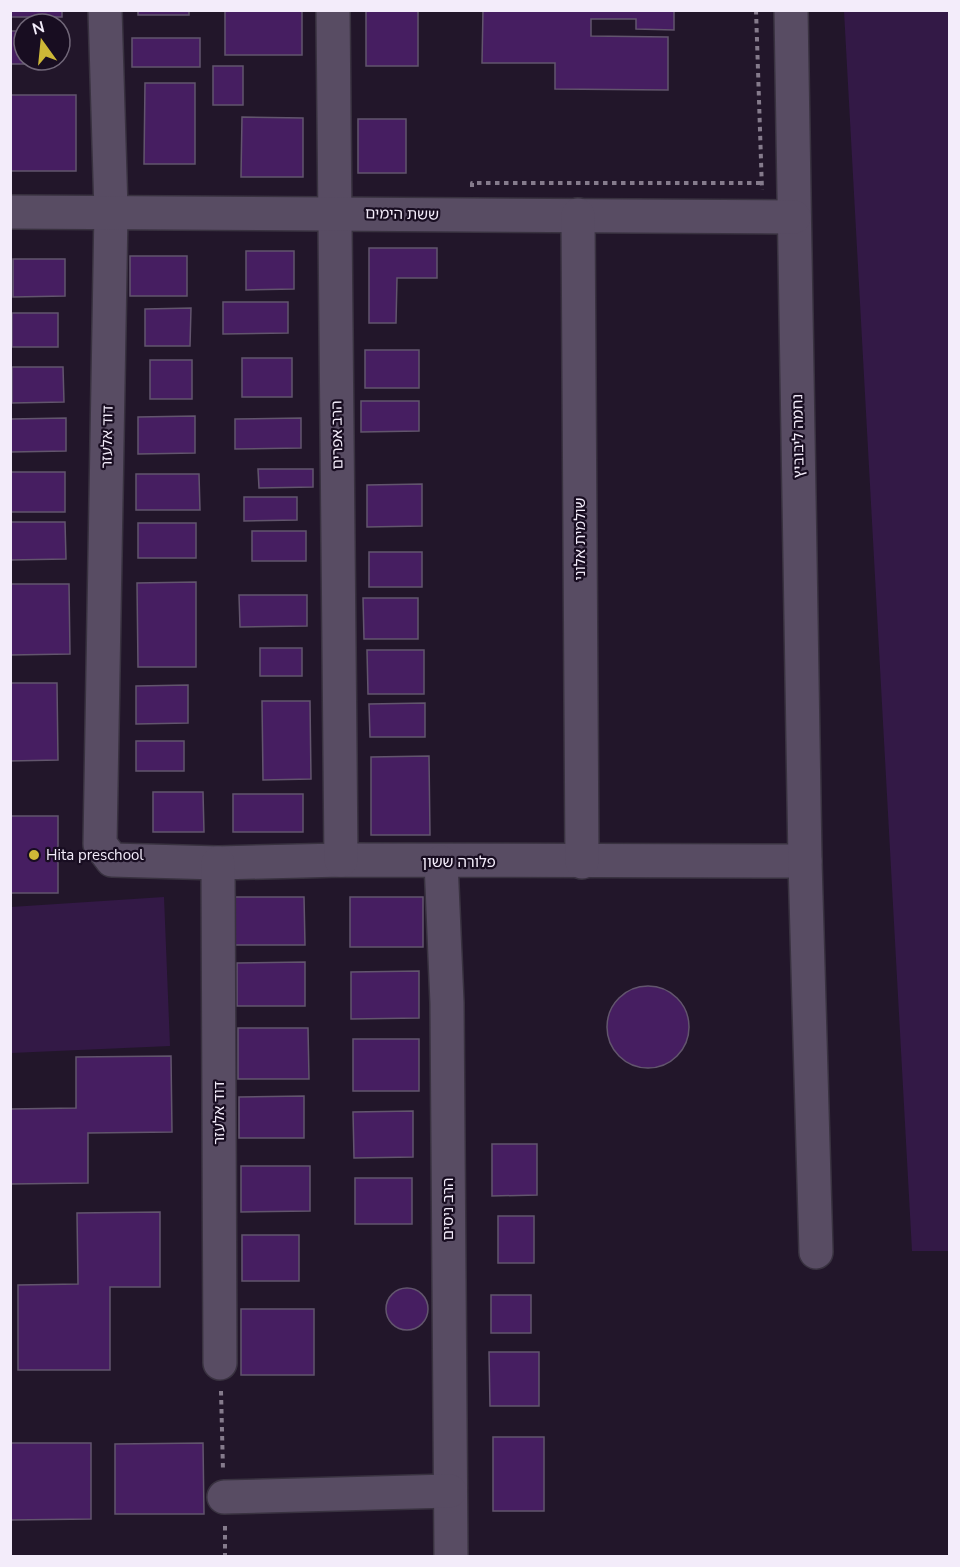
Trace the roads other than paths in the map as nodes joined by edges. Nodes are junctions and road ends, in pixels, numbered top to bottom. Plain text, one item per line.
1 (105, 10) edge
2 (333, 10) edge
3 (791, 10) edge
4 (111, 211) junction
5 (10, 212) edge
6 (335, 213) junction
7 (578, 215) junction
8 (794, 217) junction
9 (112, 860) joint
10 (341, 860) junction
11 (805, 861) junction
12 (441, 862) junction
13 (582, 862) junction
14 (218, 863) junction
15 (816, 1251) dead end
16 (220, 1363) road end
17 (450, 1491) junction
18 (224, 1497) road end
19 (451, 1557) edge

1 - 4 street, דוד אלעזר
2 - 6 street, הרב אפרים
3 - 8 street, נחמה ליבוביץ
4 - 5 street, ששת הימים
4 - 6 street, ששת הימים
4 - 9 street, דוד אלעזר
6 - 7 street, ששת הימים
6 - 10 street, הרב אפרים
7 - 8 street, ששת הימים
7 - 13 street, שולמית אלוני
8 - 11 street, נחמה ליבוביץ
9 - 14 street, פלורה ששון
10 - 12 street, פלורה ששון
10 - 14 street, פלורה ששון
11 - 13 street, פלורה ששון
11 - 15 street, נחמה ליבוביץ
12 - 13 street, פלורה ששון
12 - 17 street, הרב ניסים
14 - 16 street, דוד אלעזר
17 - 18 street
17 - 19 street, הרב ניסים

